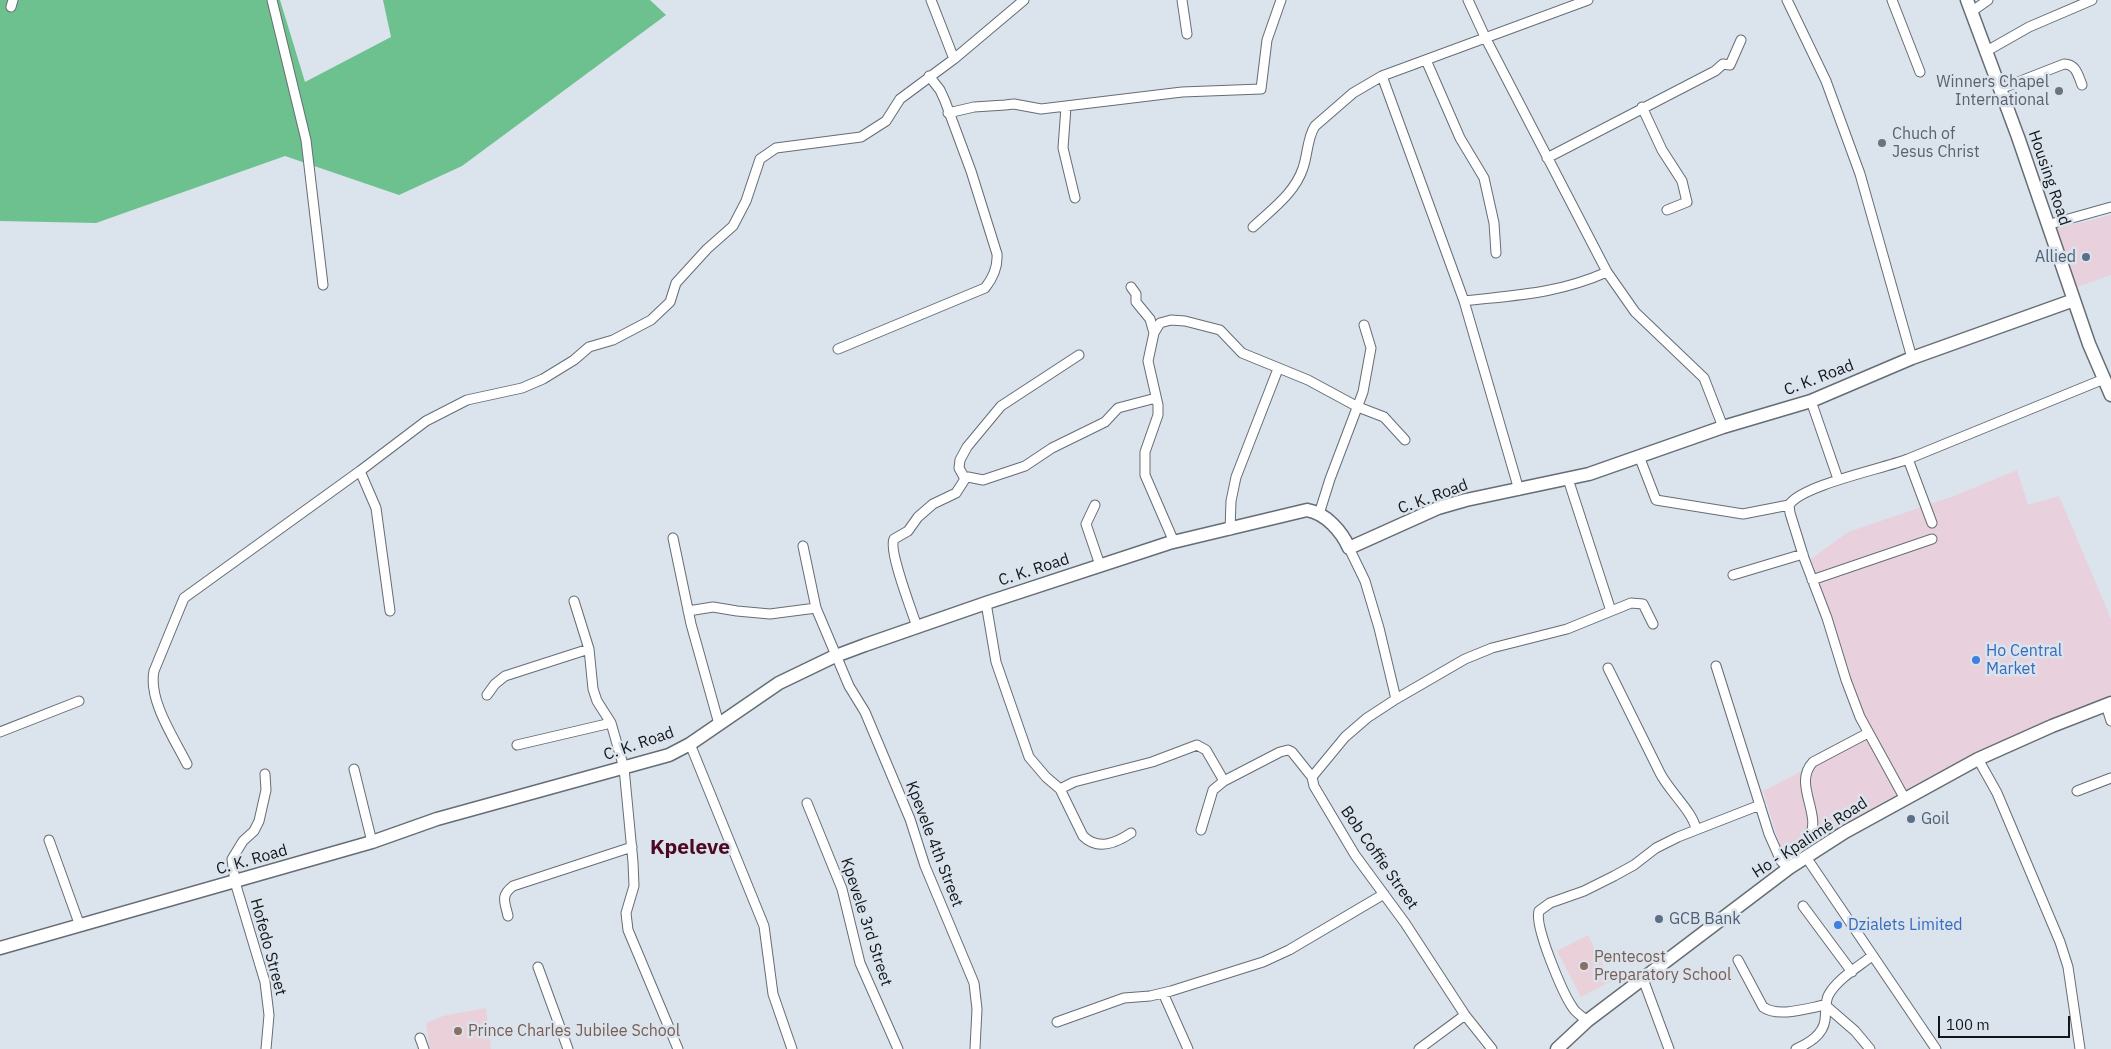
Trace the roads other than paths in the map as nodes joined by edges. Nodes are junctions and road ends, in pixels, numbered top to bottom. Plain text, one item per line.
1 (272, 0) edge
2 (931, 0) edge
3 (1024, 0) edge
4 (1182, 0) edge
5 (1281, 0) edge
6 (1468, 0) edge
7 (1588, 0) edge
8 (1787, 0) edge
9 (1892, 0) edge
10 (1988, 0) edge
11 (2092, 0) edge
12 (1969, 6) edge
13 (1187, 34) dead end
14 (1486, 39) junction
15 (1741, 40) dead end
16 (1985, 52) junction
17 (954, 59) junction
18 (1426, 60) junction
19 (1920, 72) dead end
20 (929, 76) junction
21 (1382, 76) junction
22 (2082, 85) dead end
23 (2000, 89) junction
24 (1066, 107) junction
25 (1642, 107) junction
26 (948, 113) junction
27 (1546, 158) junction
28 (1075, 198) dead end
29 (2111, 207) edge
30 (1667, 210) dead end
31 (2047, 225) junction
32 (1252, 227) dead end
33 (1496, 253) dead end
34 (1607, 272) junction
35 (323, 285) dead end
36 (1131, 287) dead end
37 (2074, 300) junction
38 (1464, 301) junction
39 (1364, 325) dead end
40 (1154, 333) junction
41 (838, 349) dead end
42 (1079, 355) dead end
43 (1912, 358) junction
44 (1278, 369) junction
45 (2104, 379) junction
46 (2111, 395) edge
47 (1156, 398) junction
48 (1811, 401) junction
49 (1358, 407) junction
50 (1723, 427) junction
51 (1406, 440) dead end
52 (1639, 456) junction
53 (1908, 460) junction
54 (360, 471) junction
55 (965, 479) junction
56 (1568, 479) junction
57 (1838, 479) junction
58 (1519, 490) junction
59 (1094, 505) dead end
60 (1789, 505) junction
61 (1319, 514) junction
62 (1932, 523) dead end
63 (1230, 530) junction
64 (673, 538) dead end
65 (1932, 539) dead end
66 (1174, 542) junction
67 (803, 546) dead end
68 (1349, 548) junction
69 (1803, 554) junction
70 (1100, 565) junction
71 (1733, 575) dead end
72 (1812, 580) junction
73 (574, 601) dead end
74 (986, 603) junction
75 (816, 608) junction
76 (390, 611) dead end
77 (688, 611) junction
78 (1611, 611) junction
79 (1653, 624) dead end
80 (917, 627) junction
81 (589, 649) junction
82 (837, 656) junction
83 (1716, 666) dead end
84 (1608, 668) dead end
85 (487, 694) dead end
86 (1396, 699) junction
87 (79, 701) dead end
88 (2109, 704) edge
89 (2111, 720) edge
90 (611, 723) junction
91 (719, 724) junction
92 (0, 732) edge
93 (1868, 732) junction
94 (690, 744) junction
95 (517, 745) dead end
96 (1978, 759) junction
97 (187, 764) dead end
98 (624, 768) junction
99 (354, 769) dead end
100 (265, 774) dead end
101 (1312, 778) junction
102 (2111, 778) edge
103 (1224, 781) junction
104 (1060, 789) junction
105 (2077, 791) dead end
106 (1905, 799) junction
107 (807, 803) dead end
108 (1760, 805) junction
109 (1696, 829) junction
110 (1201, 830) dead end
111 (1131, 834) dead end
112 (49, 840) dead end
113 (372, 842) junction
114 (632, 847) junction
115 (1806, 857) junction
116 (1785, 864) junction
117 (235, 882) junction
118 (1384, 894) junction
119 (1804, 906) dead end
120 (508, 916) dead end
121 (80, 926) junction
122 (0, 948) edge
123 (1872, 956) junction
124 (1738, 960) dead end
125 (538, 967) dead end
126 (1852, 972) junction
127 (1643, 979) junction
128 (1163, 993) junction
129 (1826, 1005) junction
130 (1465, 1015) junction
131 (1587, 1021) junction
132 (1057, 1022) dead end
133 (420, 1038) dead end
134 (266, 1049) edge
135 (424, 1049) edge
136 (568, 1049) edge
137 (678, 1049) edge
138 (792, 1049) edge
139 (898, 1049) edge
140 (975, 1049) edge
141 (1188, 1049) edge
142 (1419, 1049) edge
143 (1492, 1049) edge
144 (1557, 1049) edge
145 (1669, 1049) edge
146 (1796, 1049) edge
147 (1870, 1049) edge
148 (1936, 1049) edge
149 (2080, 1049) edge

1 - 35 street
2 - 17 street
3 - 17 street
4 - 13 street
5 - 24 street
6 - 14 street
7 - 14 street
8 - 43 street
9 - 19 street
10 - 12 street
11 - 16 street
12 - 16 street, Housing Road
14 - 18 street
14 - 27 street
15 - 25 street
16 - 23 street, Housing Road
17 - 20 street
18 - 21 street
18 - 33 street
20 - 26 street
20 - 54 street
21 - 32 street
21 - 38 street
22 - 23 street
23 - 31 street, Housing Road
24 - 26 street
24 - 28 street
25 - 27 street
25 - 30 street
26 - 41 street
27 - 34 street
29 - 31 street
31 - 37 street, Housing Road
34 - 38 street
34 - 50 street
36 - 40 street
37 - 43 street, C. K. Road
37 - 45 street, Housing Road
38 - 58 street
39 - 49 street
40 - 44 street
40 - 47 street
42 - 55 street
43 - 48 street, C. K. Road
44 - 49 street
44 - 63 street
45 - 46 street, Housing Road
45 - 53 street
47 - 55 street
47 - 66 street
48 - 50 street, C. K. Road
48 - 57 street
49 - 51 street
49 - 61 street
50 - 52 street, C. K. Road
52 - 56 street, C. K. Road
52 - 60 street
53 - 57 street
53 - 62 street
54 - 76 street
54 - 97 street
55 - 80 street
56 - 58 street, C. K. Road
56 - 78 street
57 - 60 street
58 - 68 street, C. K. Road
59 - 70 street
60 - 69 street
61 - 63 street, C. K. Road
61 - 68 street
63 - 66 street, C. K. Road
64 - 77 street
65 - 72 street
66 - 70 street, C. K. Road
67 - 75 street, Kpevele 4th Street
68 - 86 street
69 - 71 street
69 - 72 street
70 - 74 street, C. K. Road
72 - 93 street
73 - 81 street
74 - 80 street, C. K. Road
74 - 104 street
75 - 77 street
75 - 82 street, Kpevele 4th Street
77 - 91 street
78 - 79 street
78 - 86 street
80 - 82 street, C. K. Road
81 - 85 street
81 - 90 street
82 - 91 street, C. K. Road
82 - 140 street, Kpevele 4th Street
83 - 108 street
84 - 109 street
86 - 101 street
87 - 92 street
88 - 89 street
88 - 96 street, Ho - Kpalimé Road
90 - 95 street
90 - 98 street
91 - 94 street, C. K. Road
93 - 106 street
93 - 116 street
94 - 98 street, C. K. Road
94 - 138 street
96 - 106 street, Ho - Kpalimé Road
96 - 149 street
98 - 113 street, C. K. Road
98 - 114 street
99 - 113 street
100 - 117 street, Hofedo Street
101 - 103 street, Bob Coffie Street
101 - 118 street, Bob Coffie Street
102 - 105 street
103 - 104 street
103 - 110 street
104 - 111 street
106 - 115 street, Ho - Kpalimé Road
107 - 139 street, Kpevele 3rd Street
108 - 109 street
108 - 116 street
109 - 131 street
112 - 121 street
113 - 117 street, C. K. Road
114 - 120 street
114 - 137 street
115 - 116 street, Ho - Kpalimé Road
115 - 123 street
116 - 127 street, Ho - Kpalimé Road
117 - 121 street, C. K. Road
117 - 134 street, Hofedo Street
118 - 128 street
118 - 130 street, Bob Coffie Street
119 - 126 street
121 - 122 street, C. K. Road
123 - 126 street
123 - 148 street
124 - 129 street
125 - 136 street
126 - 129 street
127 - 131 street, Ho - Kpalimé Road
127 - 145 street
128 - 132 street
128 - 141 street
129 - 146 street
129 - 147 street
130 - 142 street
130 - 143 street, Bob Coffie Street
131 - 144 street, Ho - Kpalimé Road
133 - 135 street

